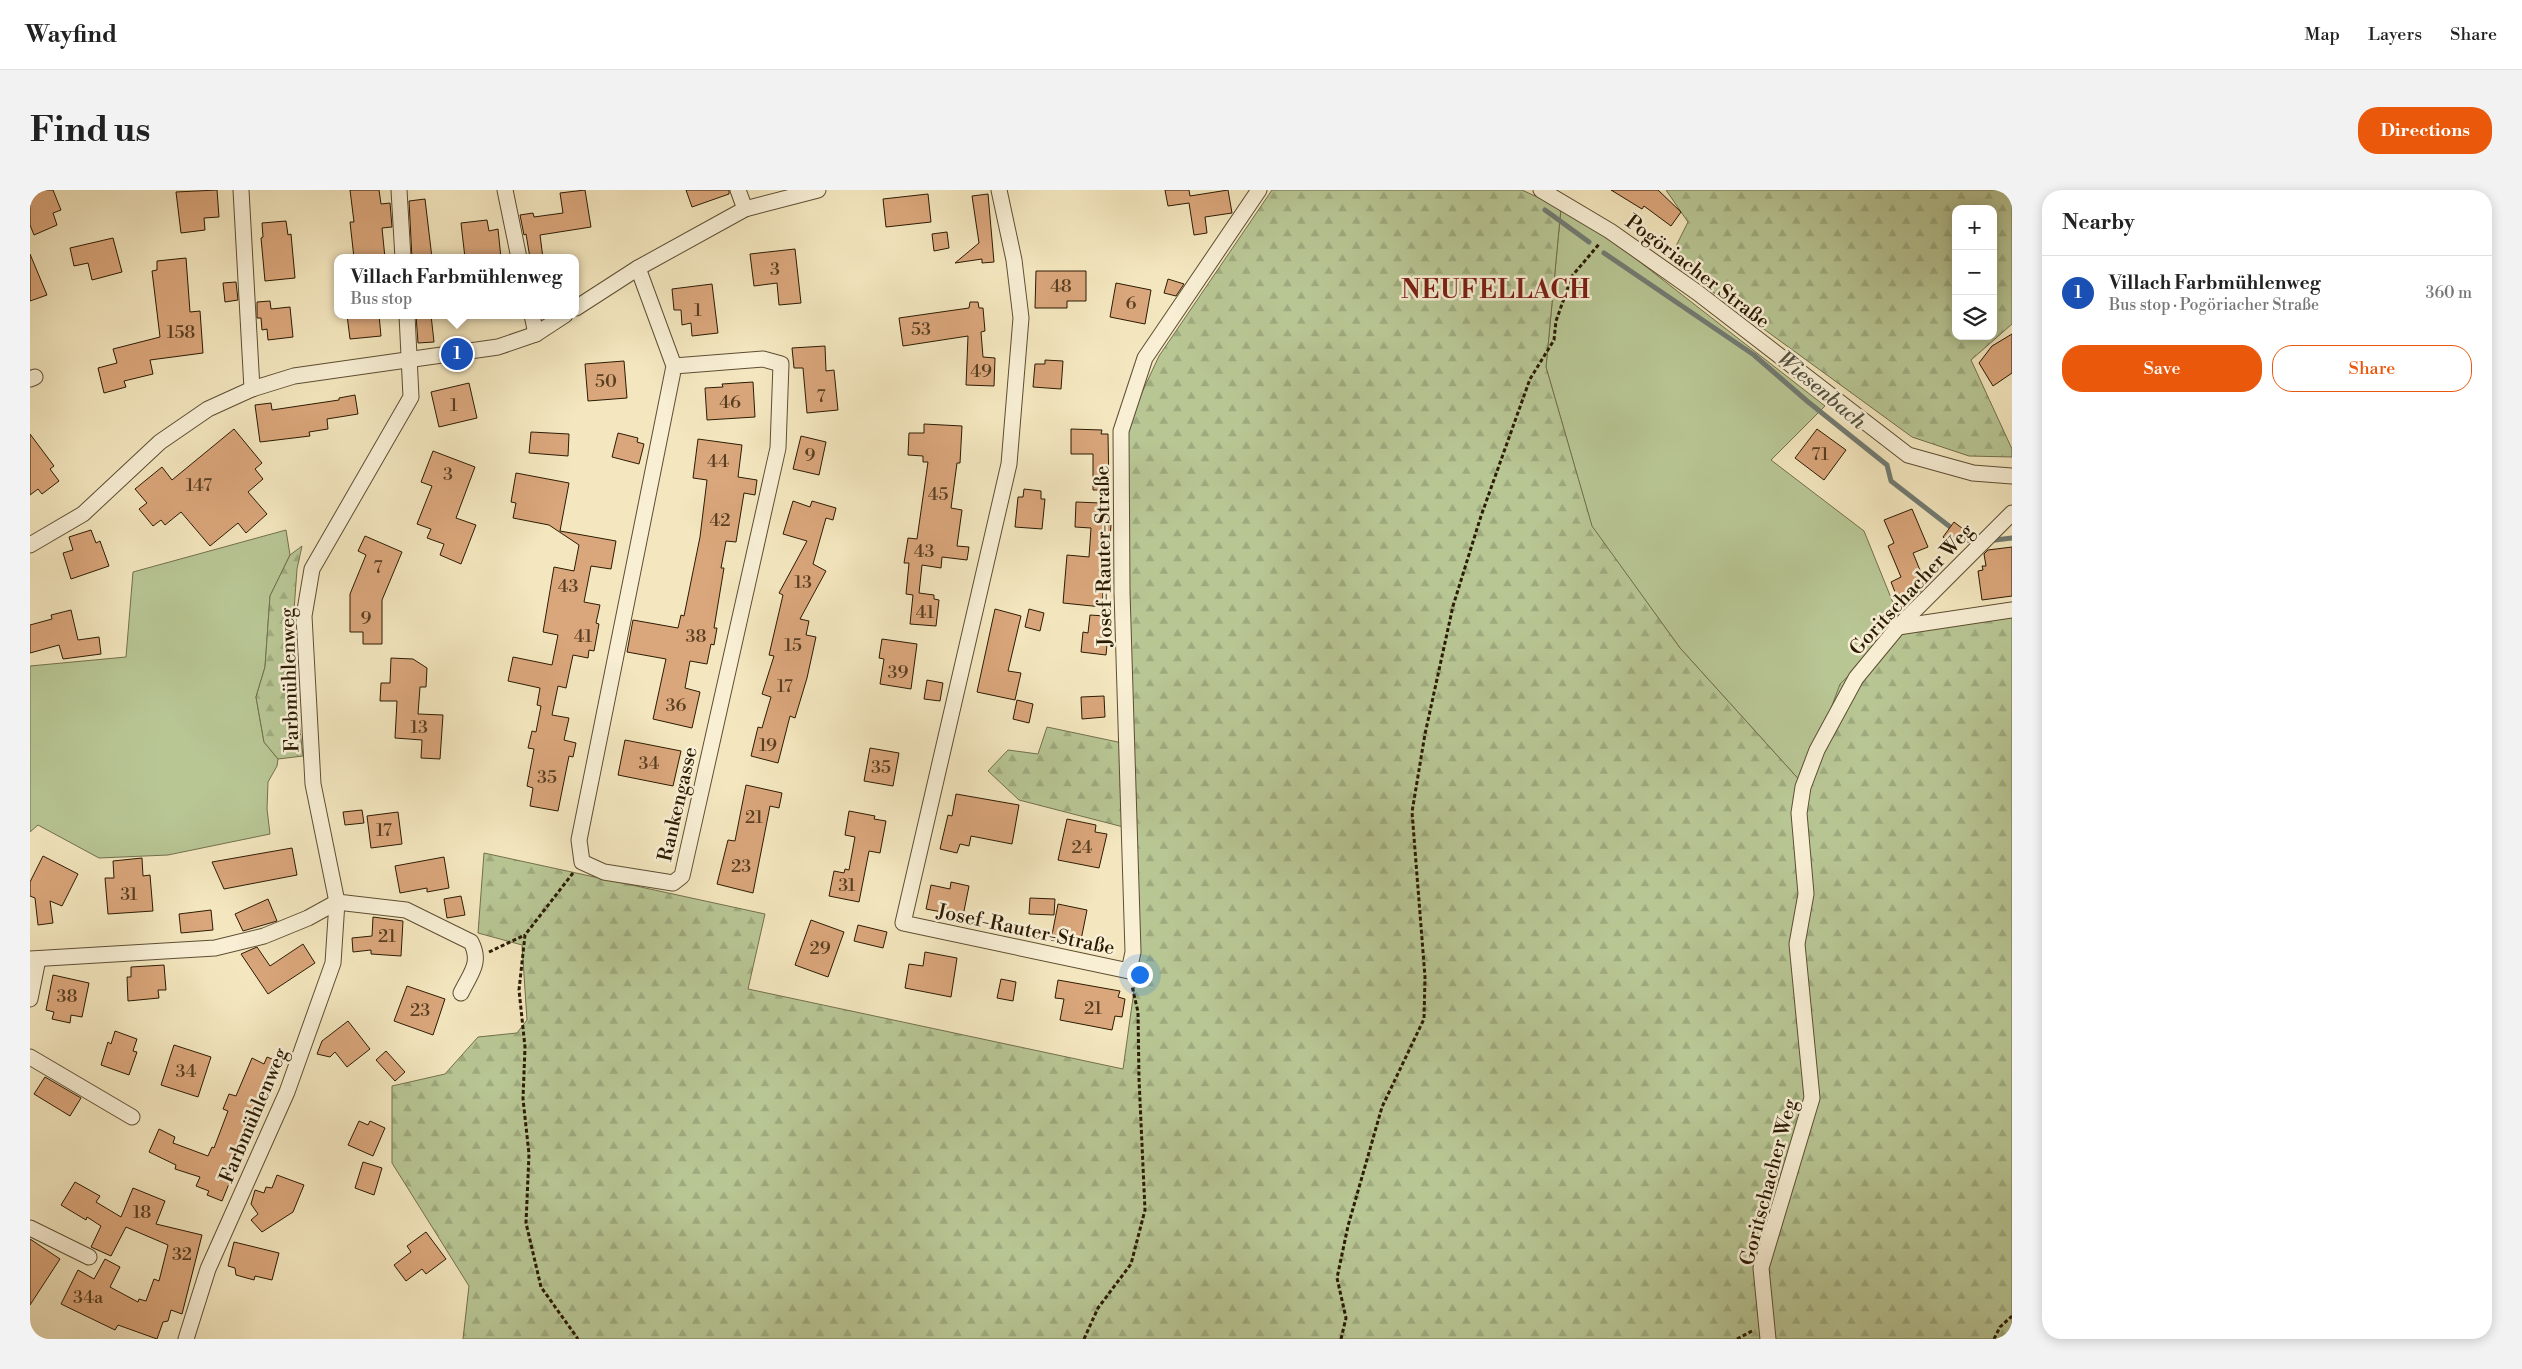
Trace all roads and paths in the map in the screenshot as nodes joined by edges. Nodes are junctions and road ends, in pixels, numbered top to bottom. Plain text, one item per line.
1 (241, 190) edge
2 (399, 190) edge
3 (504, 190) edge
4 (738, 190) edge
5 (818, 190) edge
6 (999, 190) edge
7 (1260, 190) edge
8 (1541, 190) edge
9 (745, 209) junction
10 (1610, 231) junction
11 (404, 254) edge
12 (518, 254) edge
13 (638, 268) junction
14 (579, 306) edge
15 (407, 319) edge
16 (533, 319) edge
17 (559, 319) edge
18 (536, 334) junction
19 (410, 361) junction
20 (674, 366) junction
21 (252, 389) junction
22 (2012, 476) edge
23 (2012, 513) edge
24 (30, 545) edge
25 (2012, 610) edge
26 (1898, 627) junction
27 (582, 862) junction
28 (337, 902) junction
29 (525, 935) junction
30 (476, 952) junction
31 (34, 959) edge
32 (1129, 971) junction
33 (461, 993) dead end
34 (30, 999) edge
35 (30, 1057) edge
36 (132, 1117) dead end
37 (30, 1228) edge
38 (89, 1256) dead end
39 (2012, 1316) edge
40 (186, 1339) edge
41 (578, 1339) edge
42 (1084, 1339) edge
43 (1341, 1339) edge
44 (1768, 1339) edge
45 (1994, 1339) edge

1 - 21 street
2 - 11 street
3 - 12 street
4 - 9 street
5 - 9 street
6 - 32 street, Josef-Rauter-Straße
7 - 32 street, Josef-Rauter-Straße
8 - 10 street, Pogöriacher Straße
9 - 13 street
10 - 22 street, Pogöriacher Straße
10 - 43 path
13 - 14 street
13 - 20 street
15 - 19 street, Farbmühlenweg
16 - 18 street
17 - 18 street
18 - 19 street
19 - 21 street
19 - 28 street, Farbmühlenweg
20 - 27 street
20 - 27 street, Rankengasse
21 - 24 street
23 - 26 street, Goritschacher Weg
25 - 26 street
26 - 44 street, Goritschacher Weg
27 - 29 path
28 - 30 street
28 - 31 street
28 - 40 street, Farbmühlenweg
29 - 30 path
29 - 41 path
30 - 33 street
31 - 34 street
32 - 42 path
35 - 36 street
37 - 38 street
39 - 45 path

